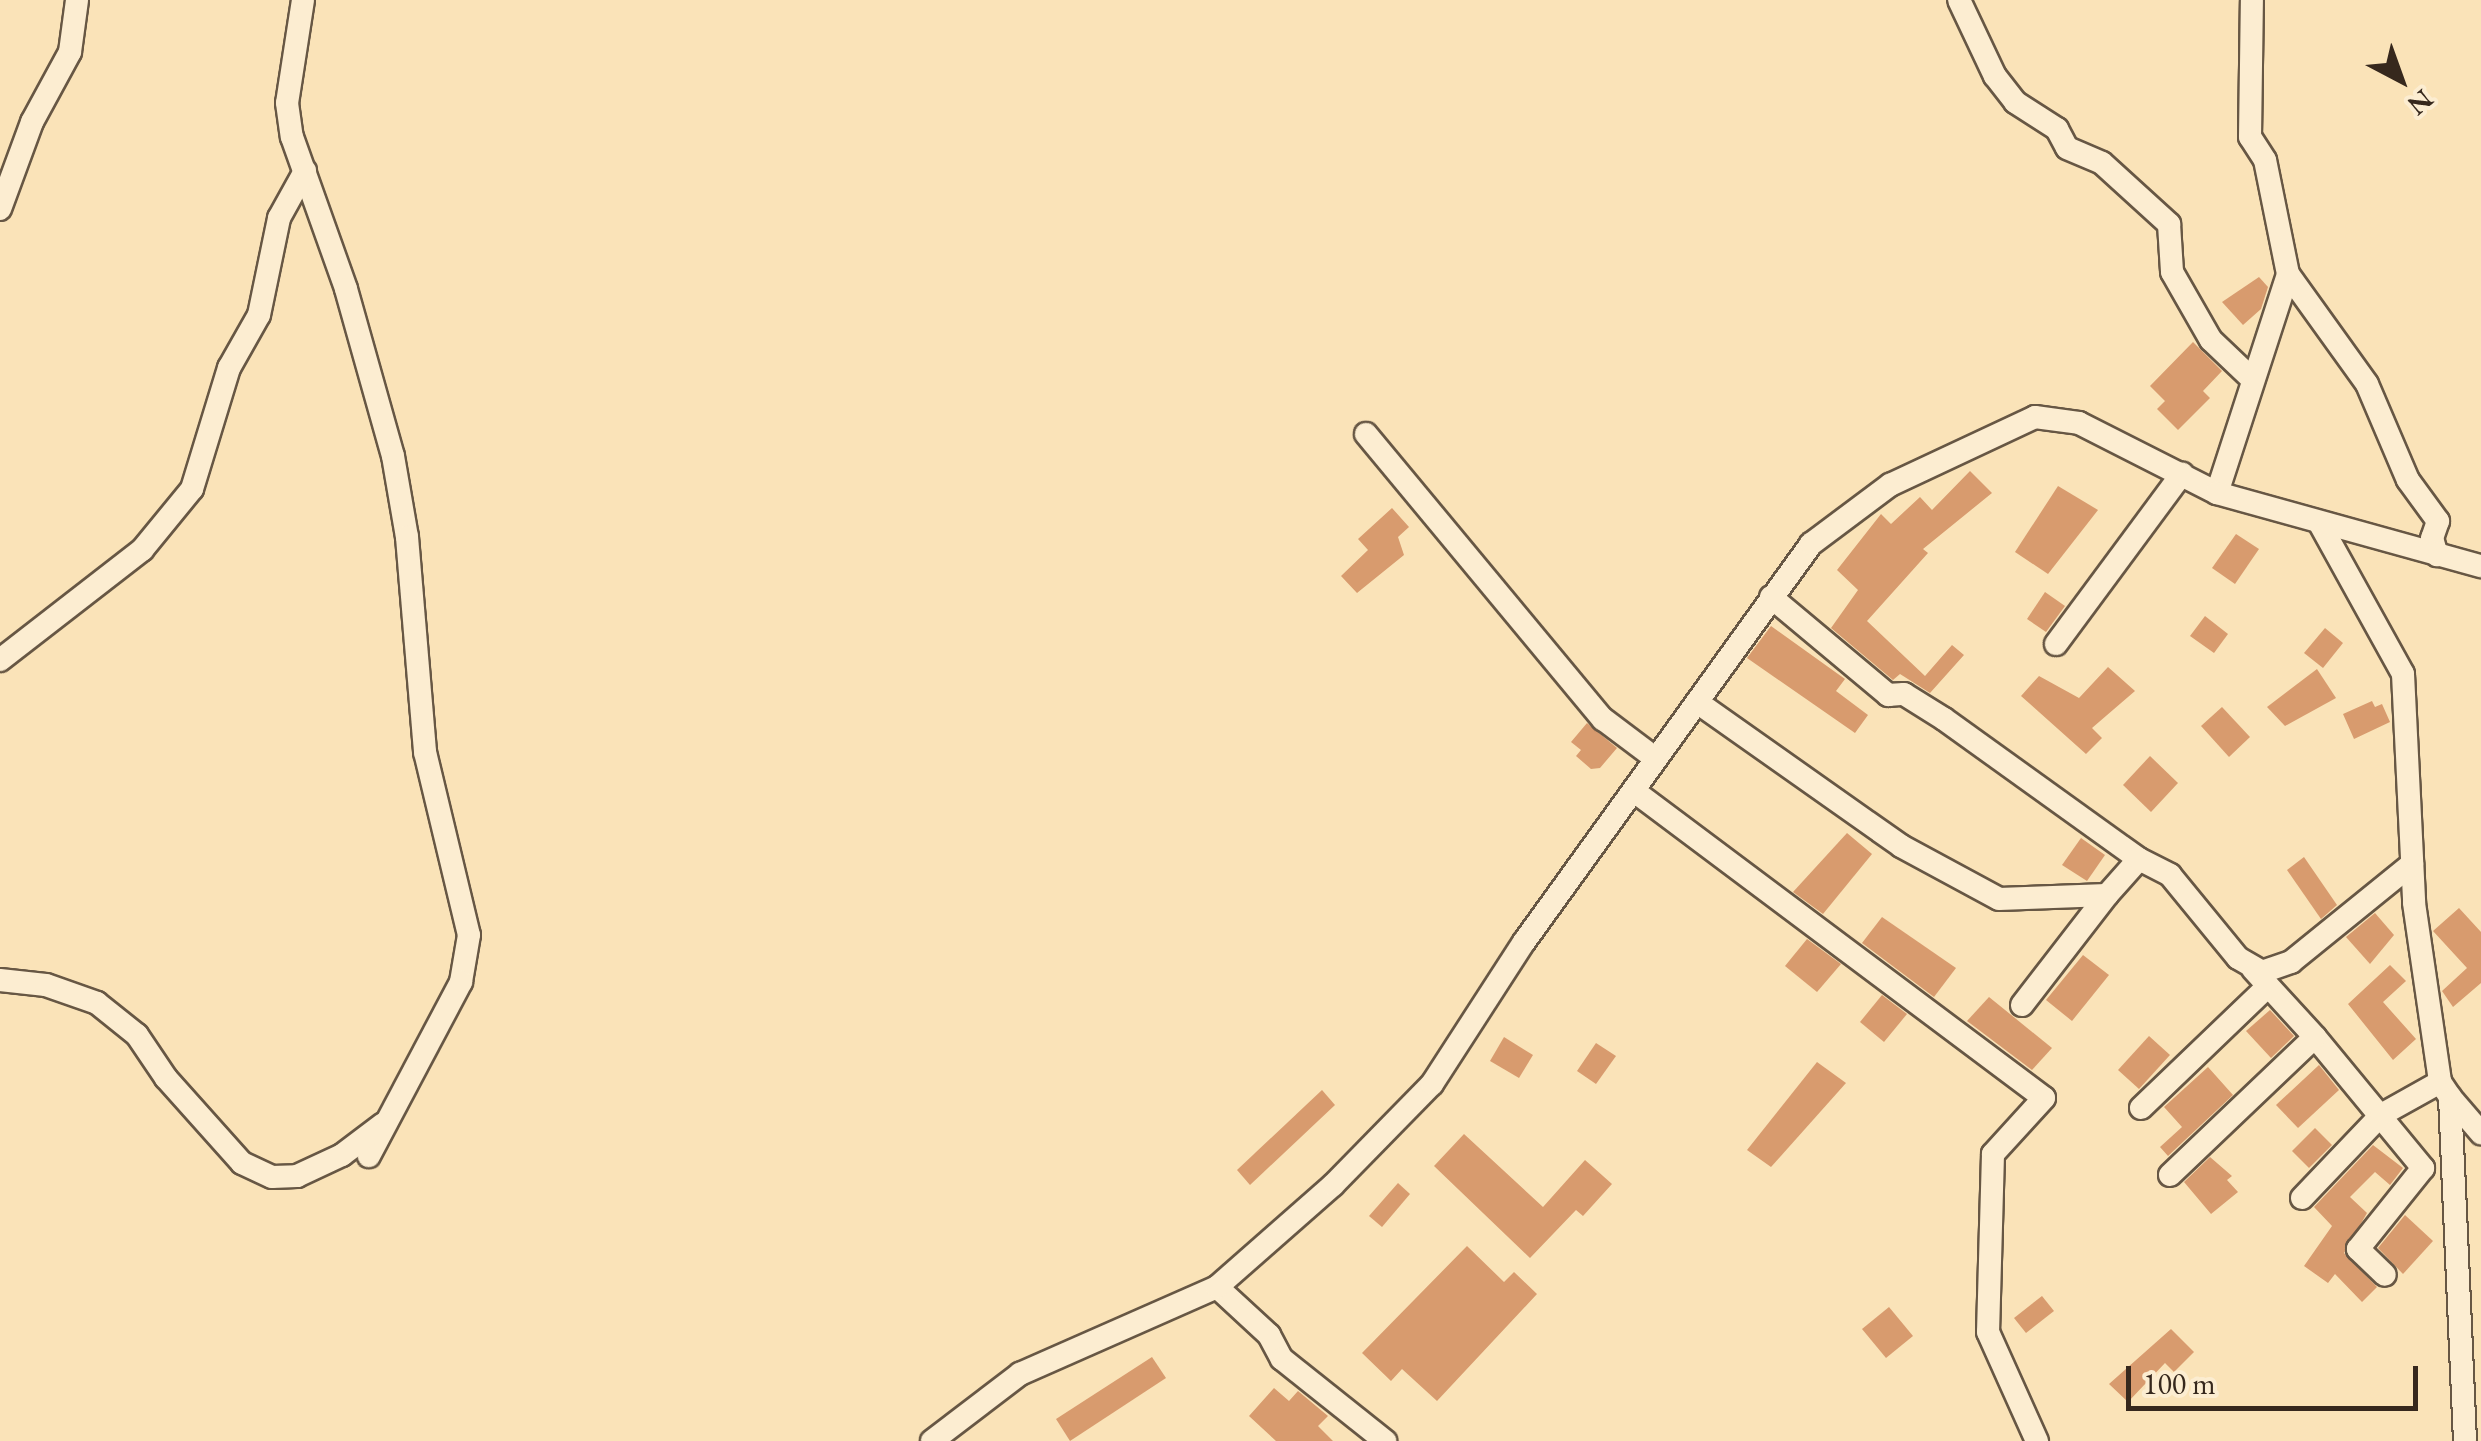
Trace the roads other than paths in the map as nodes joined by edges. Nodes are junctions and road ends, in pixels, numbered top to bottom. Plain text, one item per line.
1 (77, 0) edge
2 (303, 0) edge
3 (1959, 0) edge
4 (2252, 0) edge
5 (305, 171) junction
6 (0, 210) edge
7 (2288, 274) junction
8 (2252, 379) junction
9 (1366, 434) dead end
10 (2182, 474) junction
11 (2217, 493) junction
12 (2320, 524) junction
13 (2437, 556) junction
14 (2481, 566) edge
15 (1771, 597) junction
16 (2056, 644) dead end
17 (0, 660) edge
18 (1697, 702) junction
19 (1656, 759) junction
20 (1634, 790) junction
21 (2139, 859) junction
22 (2412, 864) junction
23 (2106, 896) junction
24 (2261, 977) junction
25 (0, 980) edge
26 (2022, 1005) dead end
27 (2315, 1037) junction
28 (2445, 1089) junction
29 (2141, 1108) dead end
30 (398, 1112) junction
31 (2381, 1114) junction
32 (2481, 1133) edge
33 (369, 1156) dead end
34 (2170, 1174) dead end
35 (2302, 1198) dead end
36 (2385, 1276) dead end
37 (1217, 1287) junction
38 (932, 1441) edge
39 (1385, 1441) edge
40 (2037, 1441) edge
41 (2465, 1441) edge

1 - 6 street
2 - 5 street
3 - 8 street
4 - 7 street
5 - 17 street
5 - 30 street
7 - 8 street
7 - 13 street
8 - 11 street
9 - 19 street
10 - 11 street
10 - 15 street
10 - 16 street
11 - 12 street
12 - 13 street
12 - 22 street
13 - 14 street
15 - 18 street
15 - 21 street
18 - 19 street
18 - 23 street
19 - 20 street
20 - 37 street
20 - 40 street
21 - 23 street
21 - 24 street
22 - 24 street
22 - 28 street
23 - 26 street
24 - 27 street
24 - 29 street
25 - 30 street
27 - 31 street
27 - 34 street
28 - 31 street
28 - 32 street
28 - 41 street
30 - 33 street
31 - 35 street
31 - 36 street
37 - 38 street
37 - 39 street

